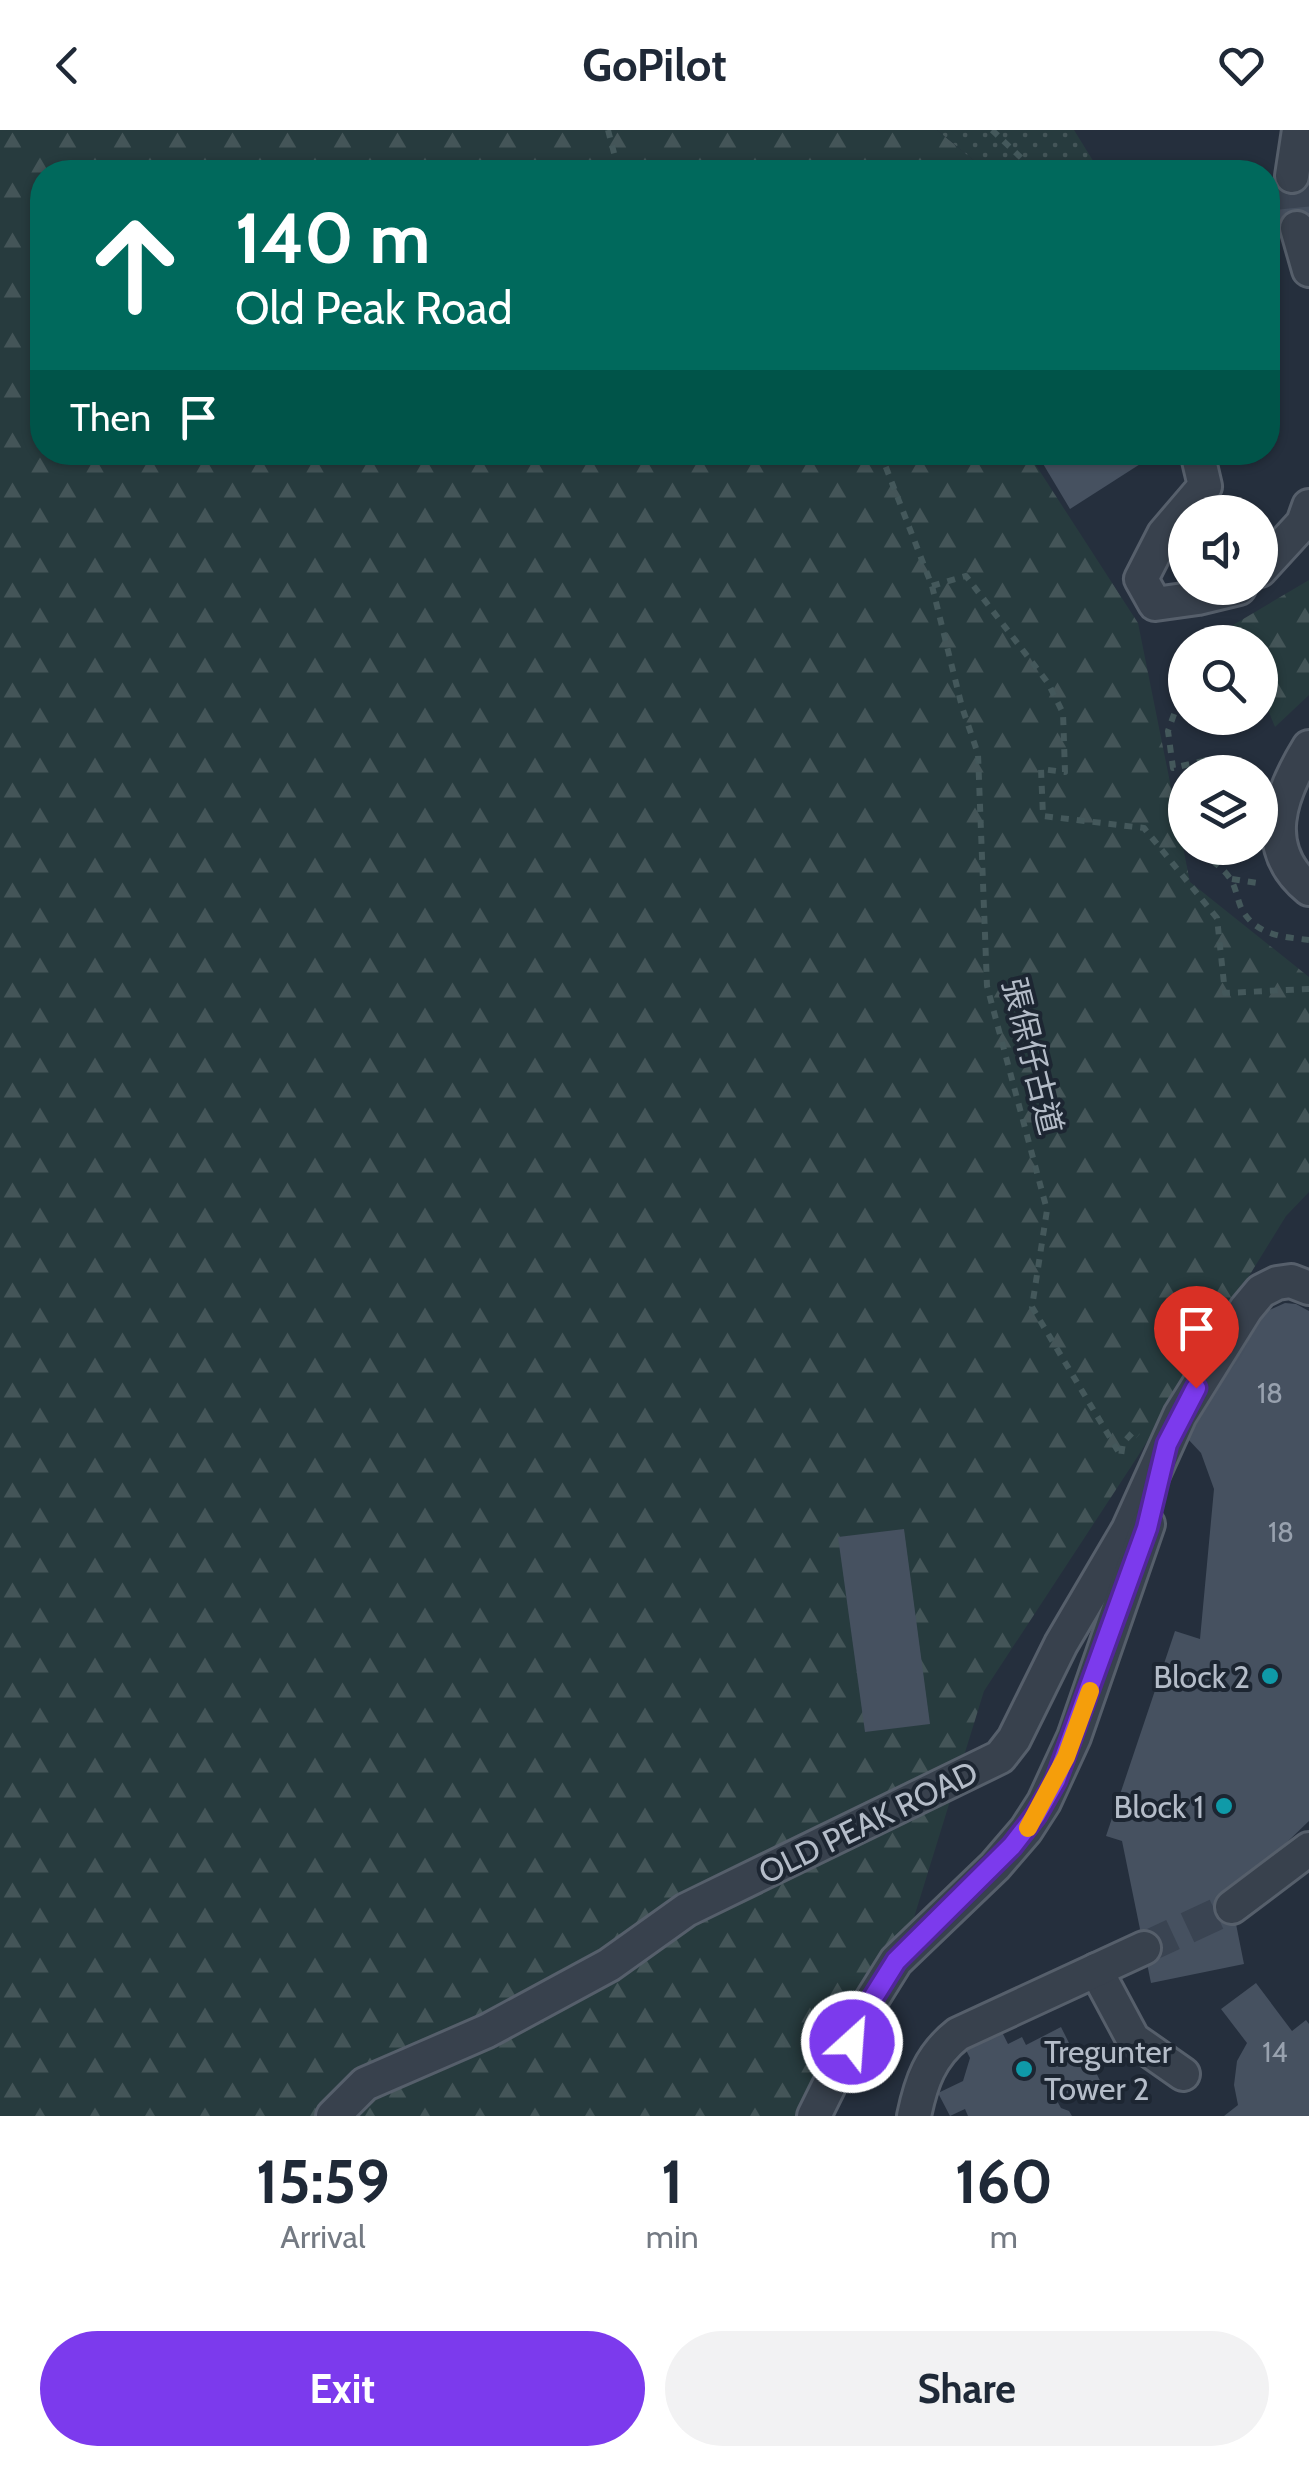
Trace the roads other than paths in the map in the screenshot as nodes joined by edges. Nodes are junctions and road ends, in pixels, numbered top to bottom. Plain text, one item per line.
1 (1299, 130) edge
2 (1292, 176) tunnel mouth
3 (1297, 228) tunnel mouth
4 (1309, 270) edge
5 (1200, 465) edge
6 (1198, 495) edge
7 (1309, 506) edge
8 (1168, 529) edge
9 (1278, 550) edge
10 (1168, 602) edge
11 (1309, 747) edge
12 (1309, 889) edge
13 (1309, 1288) edge
14 (1164, 1456) junction
15 (1309, 1849) edge
16 (1232, 1907) tunnel mouth
17 (1144, 1948) tunnel mouth
18 (1096, 1970) junction
19 (1183, 2074) dead end
20 (333, 2116) edge
21 (814, 2116) edge
22 (914, 2116) edge

1 - 2 street
3 - 4 street
5 - 6 street
7 - 9 street
8 - 10 street
11 - 12 street
13 - 14 street, OLD PEAK ROAD
14 - 20 street, OLD PEAK ROAD
14 - 21 street
15 - 16 street
17 - 18 street
18 - 19 street
18 - 22 street

